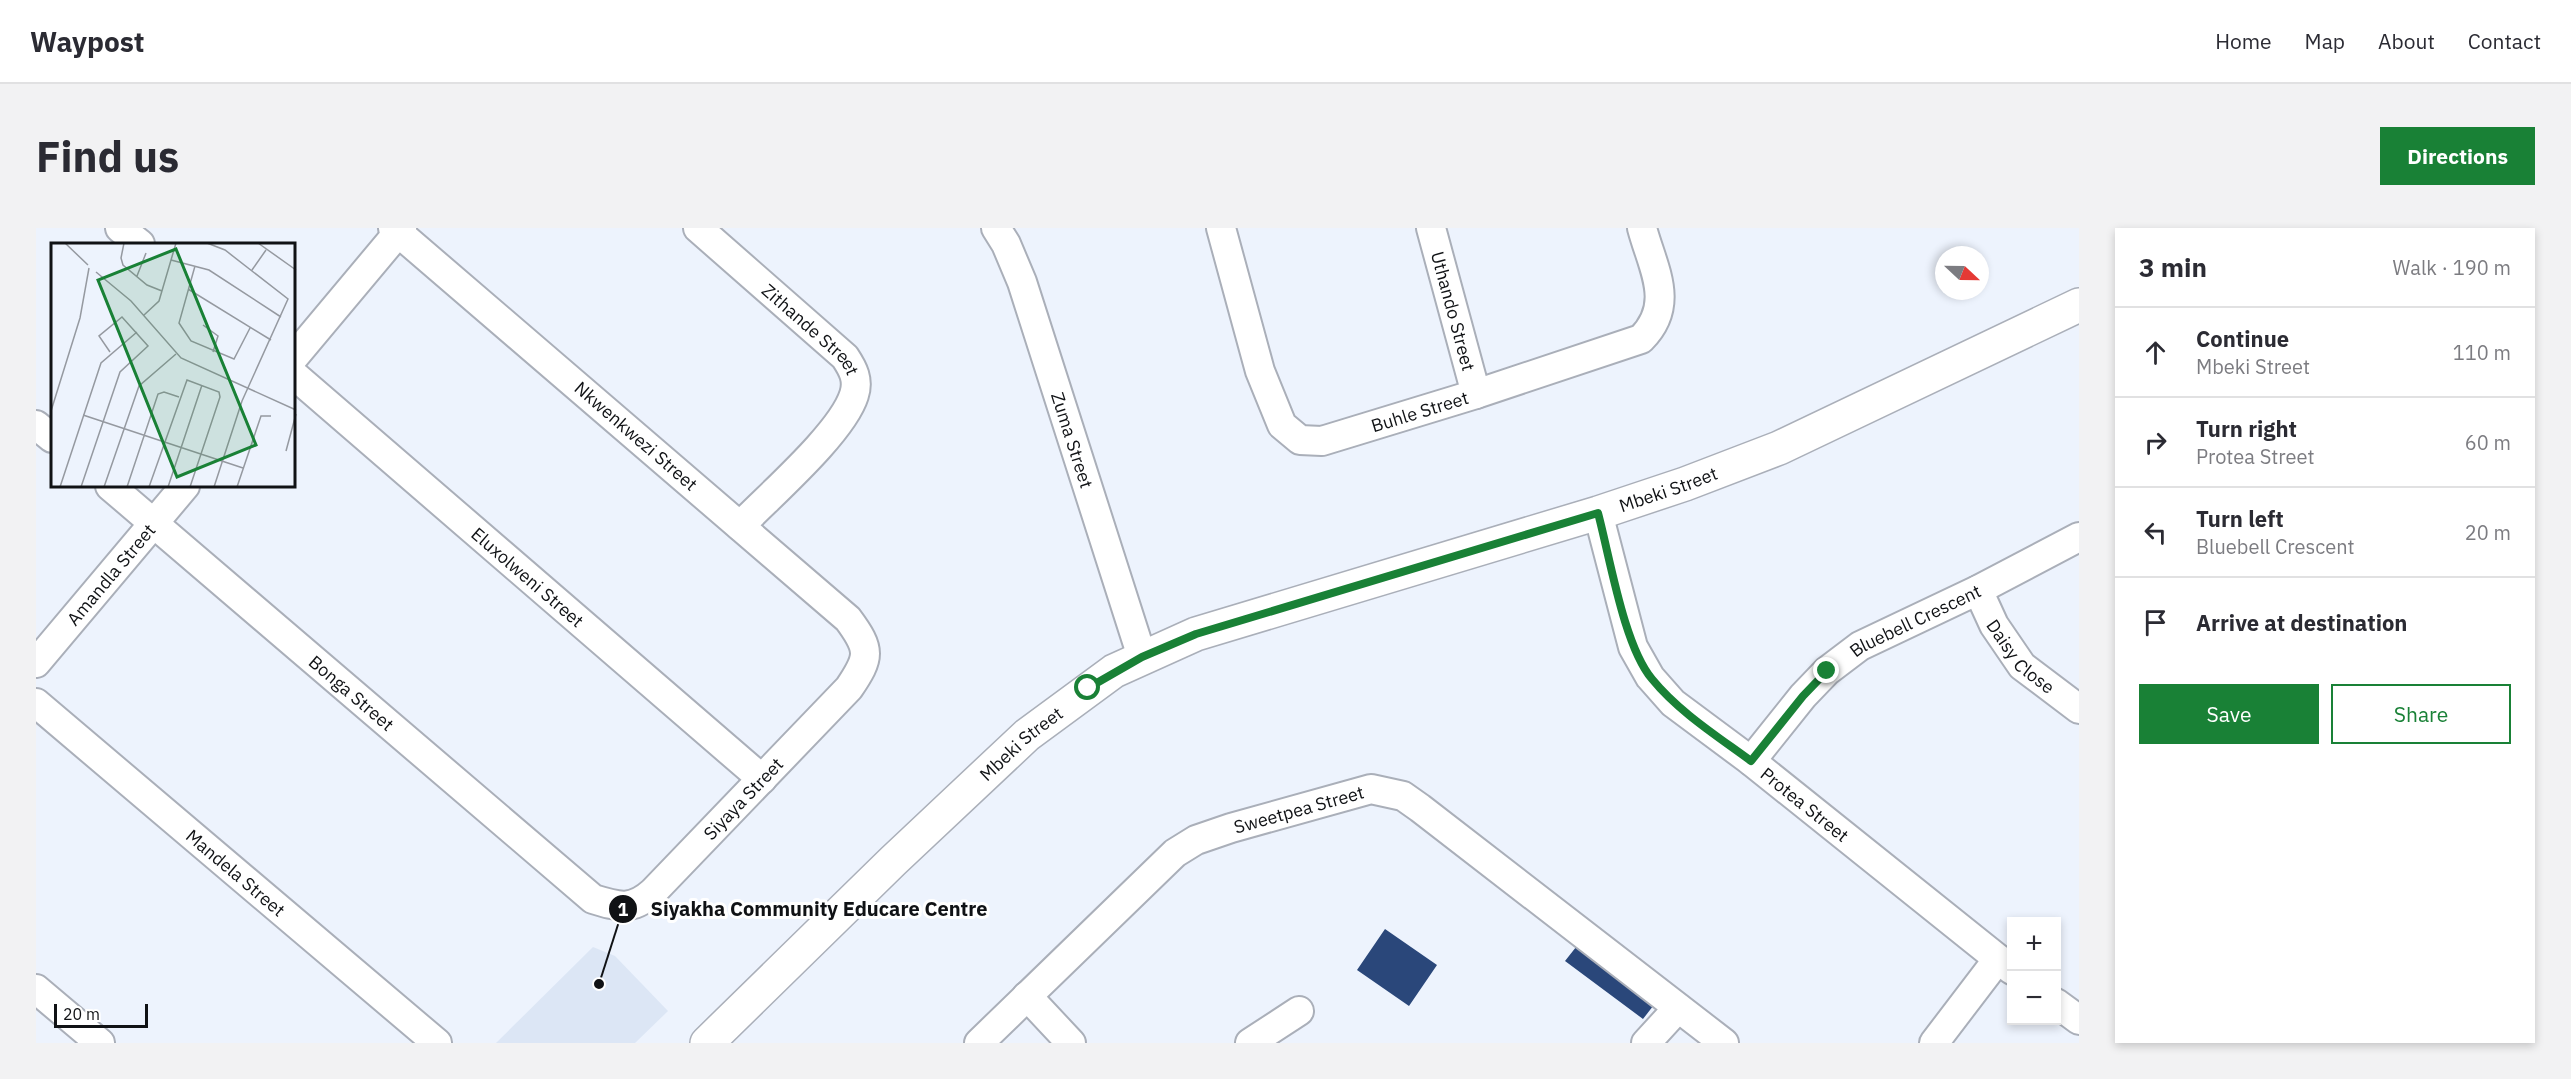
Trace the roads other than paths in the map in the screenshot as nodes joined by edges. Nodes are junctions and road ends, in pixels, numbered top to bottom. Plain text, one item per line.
1 (120, 228) edge
2 (698, 228) edge
3 (996, 228) edge
4 (1221, 228) edge
5 (1431, 228) edge
6 (1642, 228) edge
7 (398, 229) edge
8 (139, 243) edge
9 (2079, 305) edge
10 (296, 355) edge
11 (296, 377) edge
12 (1476, 394) junction
13 (36, 425) edge
14 (51, 437) edge
15 (112, 488) edge
16 (184, 488) edge
17 (1598, 513) junction
18 (154, 523) junction
19 (740, 526) junction
20 (2079, 537) edge
21 (1978, 590) junction
22 (867, 652) joint
23 (1142, 657) junction
24 (36, 663) edge
25 (36, 703) edge
26 (2079, 709) edge
27 (1751, 761) junction
28 (762, 780) junction
29 (593, 899) joint
30 (2005, 964) edge
31 (36, 988) edge
32 (1027, 996) junction
33 (2061, 1007) edge
34 (1678, 1008) junction
35 (1299, 1011) dead end
36 (2079, 1020) edge
37 (99, 1043) edge
38 (437, 1043) edge
39 (707, 1043) edge
40 (979, 1043) edge
41 (1071, 1043) edge
42 (1250, 1043) edge
43 (1646, 1043) edge
44 (1724, 1043) edge
45 (1934, 1043) edge

1 - 8 street
2 - 19 street, Zithande Street
3 - 23 street, Zuma Street
4 - 12 street, Buhle Street
5 - 12 street, Uthando Street
6 - 12 street, Buhle Street
7 - 10 street
7 - 19 street, Nkwenkwezi Street
9 - 17 street, Mbeki Street
11 - 28 street, Eluxolweni Street
13 - 14 street
15 - 18 street, Bonga Street
16 - 18 street, Amandla Street
17 - 23 street, Mbeki Street
17 - 27 street, Protea Street
18 - 24 street, Amandla Street
18 - 29 street, Bonga Street
19 - 22 street, Nkwenkwezi Street
20 - 21 street, Bluebell Crescent
21 - 26 street, Daisy Close
21 - 27 street, Bluebell Crescent
22 - 28 street, Siyaya Street
23 - 39 street, Mbeki Street
25 - 38 street, Mandela Street
27 - 30 street, Protea Street
28 - 29 street, Siyaya Street
30 - 45 street
31 - 37 street
32 - 34 street, Sweetpea Street
32 - 40 street, Sweetpea Street
32 - 41 street
33 - 36 street
34 - 43 street
34 - 44 street, Sweetpea Street
35 - 42 street

